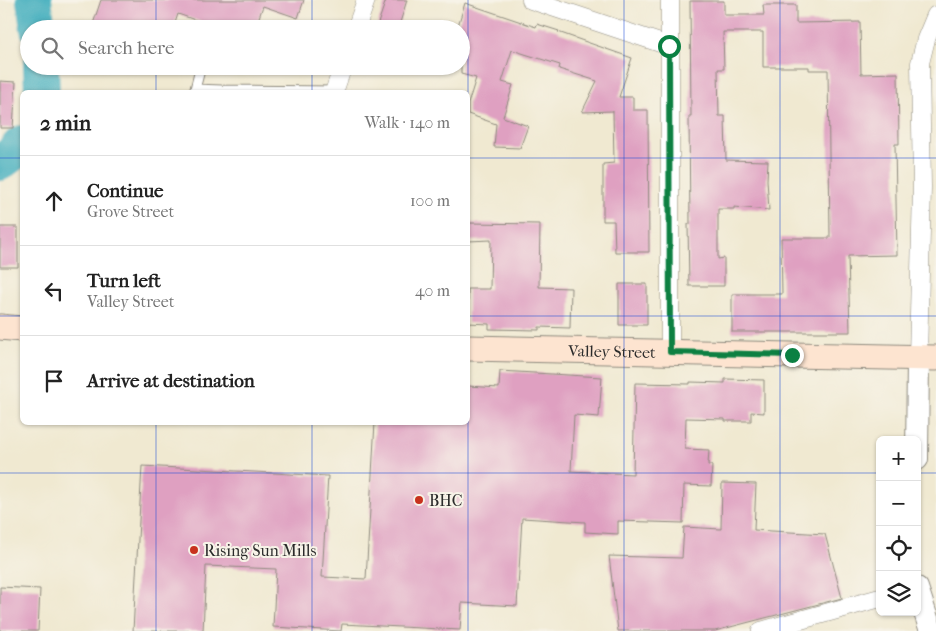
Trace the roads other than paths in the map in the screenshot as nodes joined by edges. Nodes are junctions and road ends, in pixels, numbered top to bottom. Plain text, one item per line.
1 (366, 0) edge
2 (531, 0) edge
3 (670, 0) edge
4 (936, 15) edge
5 (359, 20) edge
6 (669, 46) junction
7 (198, 75) edge
8 (340, 75) edge
9 (208, 90) edge
10 (336, 90) edge
11 (0, 327) edge
12 (20, 329) edge
13 (470, 348) edge
14 (670, 352) junction
15 (927, 358) edge
16 (919, 436) edge
17 (876, 599) edge
18 (921, 600) edge
19 (761, 631) edge
20 (931, 631) edge

1 - 5 street
2 - 6 street
3 - 6 street
4 - 15 street
6 - 14 street
7 - 9 lane
8 - 10 street
11 - 12 main road
13 - 14 main road, Valley Street
14 - 15 main road, Valley Street
15 - 16 street
17 - 19 street
18 - 20 street

